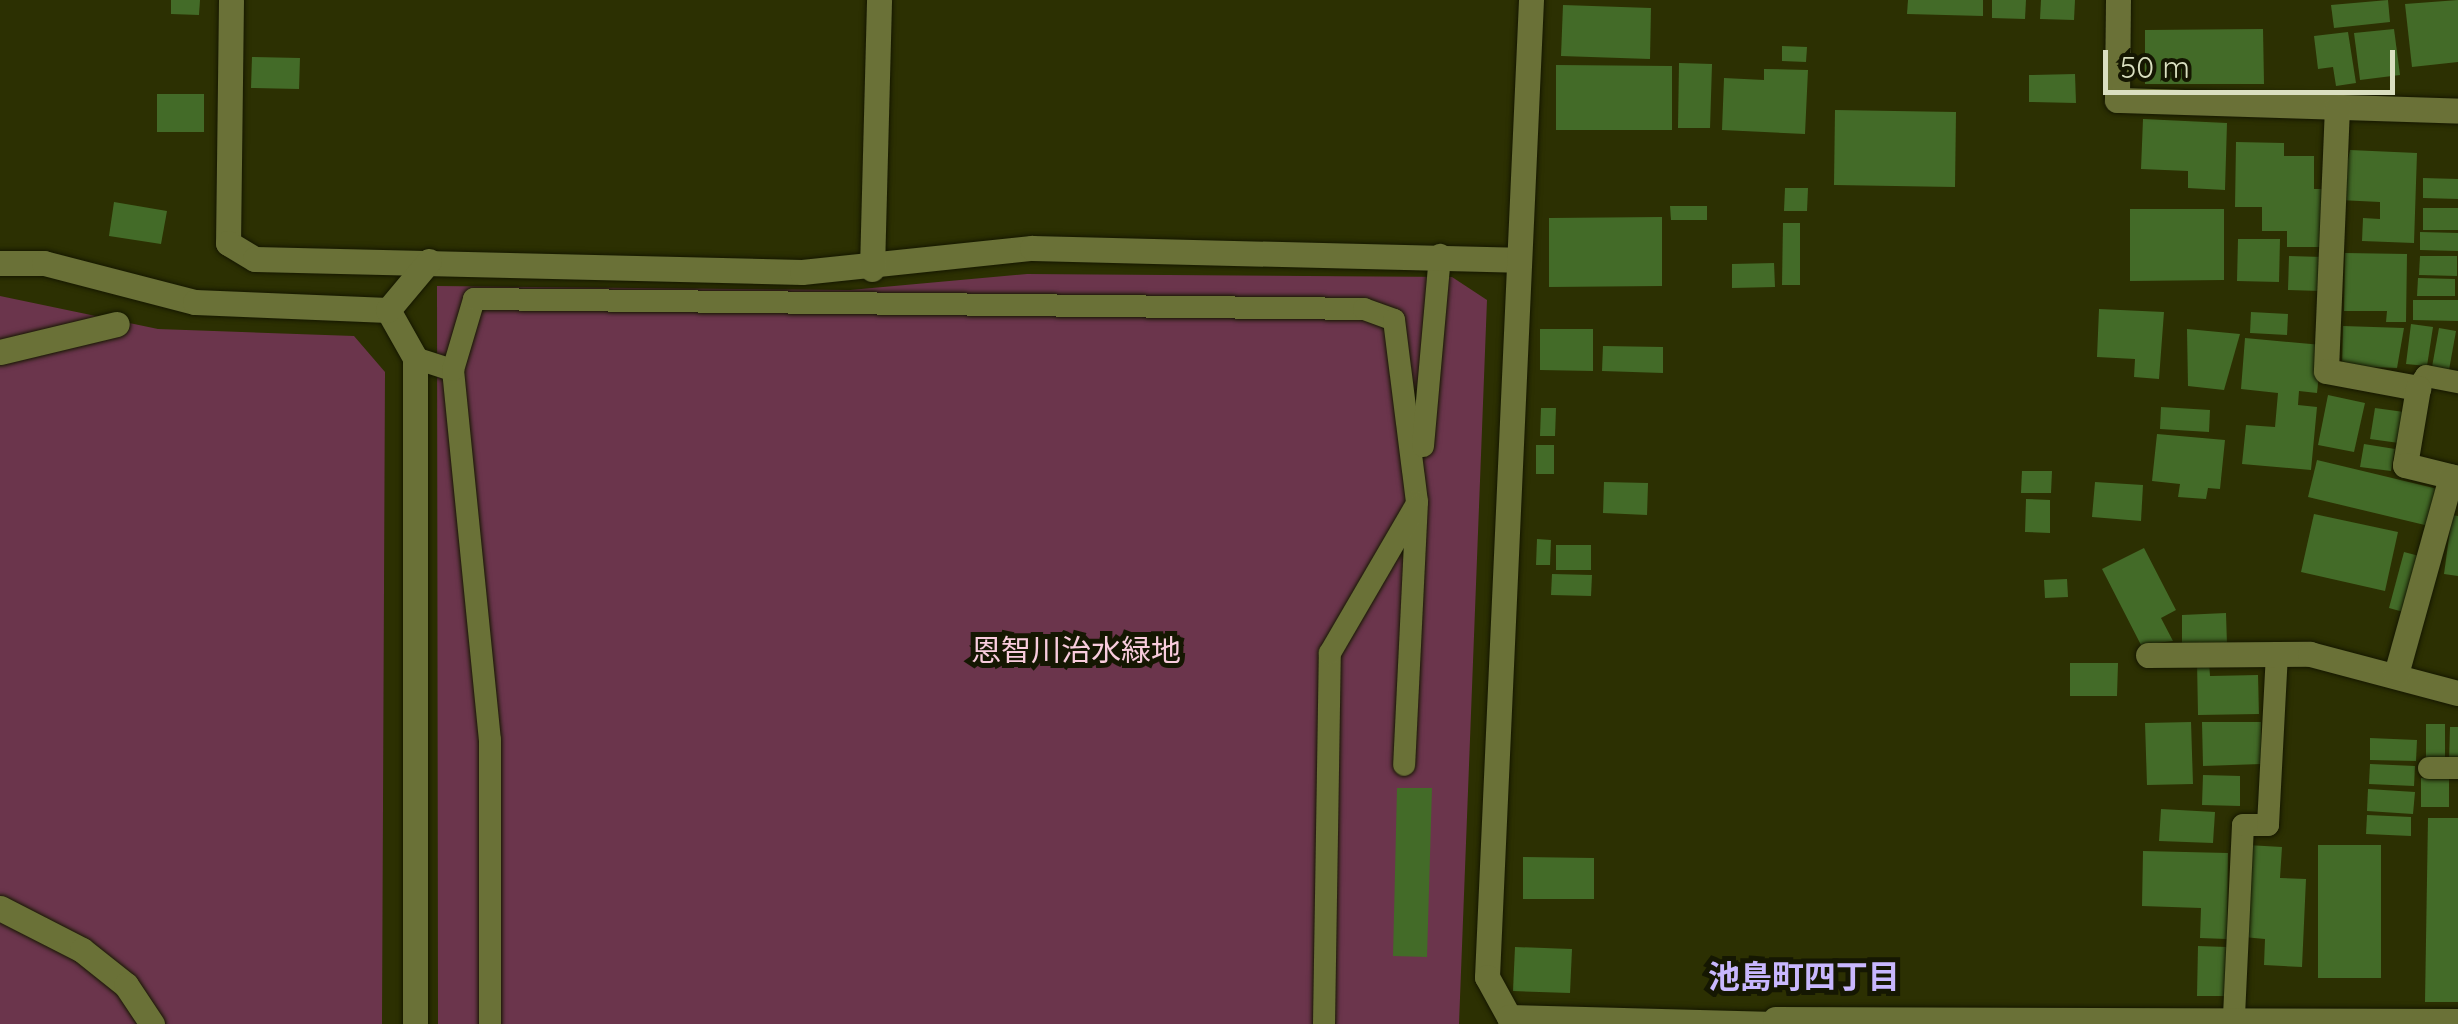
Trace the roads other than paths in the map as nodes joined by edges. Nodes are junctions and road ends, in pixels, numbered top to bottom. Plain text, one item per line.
1 (231, 0) edge
2 (880, 0) edge
3 (1531, 0) edge
4 (2118, 0) edge
5 (2337, 107) junction
6 (2458, 111) edge
7 (1440, 256) junction
8 (1518, 260) junction
9 (429, 261) junction
10 (0, 262) edge
11 (872, 269) junction
12 (388, 310) junction
13 (117, 324) dead end
14 (0, 352) edge
15 (415, 358) junction
16 (454, 370) junction
17 (2458, 382) edge
18 (2418, 388) junction
19 (2454, 477) edge
20 (1417, 502) junction
21 (2277, 654) junction
22 (2148, 656) dead end
23 (2396, 674) junction
24 (2458, 693) edge
25 (1404, 765) dead end
26 (2429, 768) dead end
27 (2458, 768) edge
28 (0, 908) edge
29 (2234, 1016) junction
30 (2181, 1019) edge
31 (1775, 1021) edge
32 (2303, 1021) edge
33 (2441, 1022) edge
34 (152, 1024) edge
35 (415, 1024) edge
36 (490, 1024) edge
37 (1324, 1024) edge

1 - 9 street
2 - 11 street
3 - 8 street
4 - 5 street
5 - 6 street
5 - 18 street
7 - 8 street
7 - 11 street
7 - 20 lane
8 - 31 street
9 - 11 street
9 - 12 street
10 - 12 street
12 - 15 street
13 - 14 street
15 - 16 lane
15 - 35 street
16 - 20 lane
16 - 36 lane
17 - 18 lane
18 - 19 street
19 - 23 street
20 - 25 lane
20 - 37 lane
21 - 22 street
21 - 23 street
21 - 29 lane
23 - 24 street
26 - 27 lane
28 - 34 street
29 - 30 street
29 - 32 street
30 - 31 street
32 - 33 street

